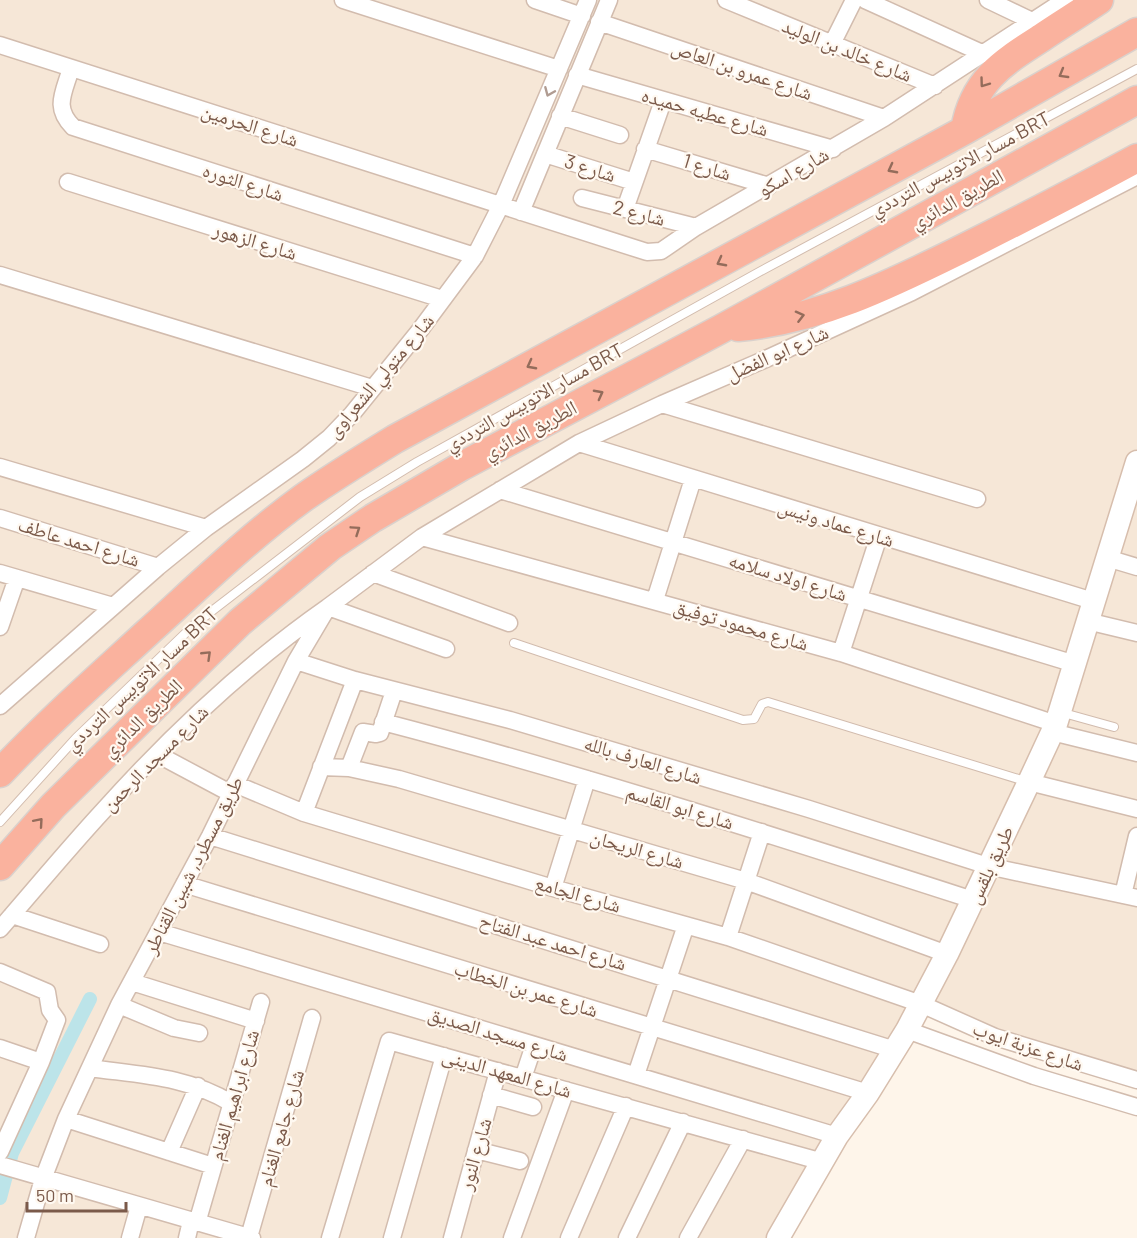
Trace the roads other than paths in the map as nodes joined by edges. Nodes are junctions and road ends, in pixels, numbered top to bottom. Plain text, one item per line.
1 (344, 0) edge
2 (535, 0) edge
3 (588, 0) edge
4 (609, 0) edge
5 (726, 0) edge
6 (854, 0) edge
7 (865, 0) edge
8 (988, 0) edge
9 (1065, 0) edge
10 (1099, 0) edge
11 (582, 16) junction
12 (1032, 21) junction
13 (599, 22) junction
14 (1125, 39) edge
15 (832, 44) junction
16 (0, 45) edge
17 (984, 54) junction
18 (71, 68) junction
19 (559, 69) junction
20 (1137, 69) edge
21 (577, 75) junction
22 (935, 86) junction
23 (1137, 100) edge
24 (663, 101) junction
25 (560, 116) junction
26 (884, 118) junction
27 (965, 130) junction
28 (620, 135) dead end
29 (645, 149) junction
30 (833, 149) junction
31 (545, 154) junction
32 (1137, 158) edge
33 (1137, 176) edge
34 (68, 182) dead end
35 (634, 182) junction
36 (769, 186) junction
37 (582, 198) dead end
38 (501, 206) junction
39 (625, 209) junction
40 (521, 212) junction
41 (696, 227) junction
42 (476, 256) junction
43 (0, 275) edge
44 (442, 299) junction
45 (722, 329) junction
46 (372, 388) junction
47 (662, 404) junction
48 (579, 443) junction
49 (1136, 465) edge
50 (0, 467) edge
51 (693, 480) junction
52 (500, 490) junction
53 (977, 499) dead end
54 (1130, 512) edge
55 (0, 518) edge
56 (206, 528) junction
57 (879, 536) junction
58 (422, 537) junction
59 (673, 543) junction
60 (1107, 558) junction
61 (158, 567) junction
62 (1137, 567) edge
63 (0, 573) edge
64 (372, 573) junction
65 (17, 579) junction
66 (859, 599) junction
67 (655, 600) junction
68 (112, 606) junction
69 (328, 607) junction
70 (1090, 611) junction
71 (509, 623) dead end
72 (0, 627) edge
73 (1137, 633) edge
74 (514, 643) dead end
75 (446, 649) dead end
76 (842, 653) junction
77 (296, 661) junction
78 (1075, 664) junction
79 (355, 681) junction
80 (394, 691) junction
81 (0, 706) edge
82 (383, 722) junction
83 (1056, 723) junction
84 (1114, 727) dead end
85 (1137, 753) edge
86 (157, 754) junction
87 (321, 767) junction
88 (349, 768) junction
89 (0, 773) edge
90 (588, 779) junction
91 (1029, 782) junction
92 (233, 789) junction
93 (1137, 809) edge
94 (304, 813) junction
95 (0, 822) edge
96 (571, 830) junction
97 (762, 832) junction
98 (210, 836) junction
99 (1137, 836) edge
100 (0, 866) edge
101 (988, 866) junction
102 (746, 880) junction
103 (184, 884) junction
104 (553, 888) junction
105 (1130, 896) edge
106 (973, 900) junction
107 (12, 915) junction
108 (686, 925) junction
109 (0, 929) edge
110 (159, 932) junction
111 (728, 937) junction
112 (100, 944) dead end
113 (947, 954) junction
114 (0, 972) edge
115 (668, 979) junction
116 (132, 982) junction
117 (261, 1002) dead end
118 (921, 1004) junction
119 (119, 1005) junction
120 (312, 1018) dead end
121 (256, 1021) junction
122 (652, 1027) junction
123 (907, 1030) junction
124 (199, 1033) dead end
125 (534, 1045) junction
126 (0, 1048) edge
127 (895, 1050) junction
128 (444, 1056) junction
129 (41, 1062) junction
130 (90, 1068) junction
131 (498, 1071) junction
132 (636, 1075) junction
133 (523, 1078) junction
134 (1137, 1080) edge
135 (198, 1086) junction
136 (566, 1090) junction
137 (868, 1093) junction
138 (491, 1095) junction
139 (231, 1103) junction
140 (626, 1106) junction
141 (533, 1107) dead end
142 (1137, 1107) edge
143 (0, 1111) edge
144 (16, 1117) junction
145 (66, 1119) junction
146 (683, 1122) junction
147 (837, 1136) junction
148 (743, 1139) junction
149 (476, 1150) junction
150 (0, 1152) edge
151 (169, 1152) junction
152 (520, 1161) dead end
153 (823, 1162) junction
154 (0, 1166) edge
155 (213, 1166) junction
156 (43, 1179) junction
157 (139, 1206) junction
158 (194, 1222) junction
159 (246, 1237) edge
160 (26, 1238) edge
161 (130, 1238) edge
162 (187, 1238) edge
163 (330, 1238) edge
164 (392, 1238) edge
165 (452, 1238) edge
166 (512, 1238) edge
167 (569, 1238) edge
168 (627, 1238) edge
169 (688, 1238) edge
170 (778, 1238) edge

1 - 19 street
2 - 11 street
3 - 11 street, شارع متولي الشعراوى
4 - 13 street
5 - 15 street, شارع خالد بن الوليد
6 - 15 street
7 - 17 street
8 - 12 street
9 - 12 street, شارع اسكو
10 -> 27 highway
11 - 19 street, شارع متولي الشعراوى
12 - 17 street, شارع اسكو
13 - 21 street
13 - 26 street, شارع عمرو بن العاص
14 -> 27 highway
15 - 22 street, شارع خالد بن الوليد
16 - 18 street, شارع الحرمين
17 - 22 street, شارع اسكو
18 - 38 street, شارع الحرمين
18 - 42 street, شارع الثوره
19 -> 38 street, شارع متولي الشعراوى
20 - 95 lane, مسار الاتوبيس الترددي BRT
21 - 24 street, شارع عطيه حميده
21 - 25 street
22 - 26 street, شارع اسكو
23 - 45 highway, الطريق الدائري
24 - 29 street
24 - 30 street, شارع عطيه حميده
25 - 28 street
25 - 31 street
26 - 30 street, شارع اسكو
27 -> 89 highway
29 - 35 street
29 - 36 street, شارع 1
30 - 36 street, شارع اسكو
31 - 35 street, شارع 3
31 - 40 street
45 -> 32 highway
33 - 47 street, شارع ابو الفضل
34 - 44 street, شارع الزهور
35 - 39 street
36 - 41 street, شارع اسكو
37 - 39 street, شارع 2
38 - 40 street, شارع اسكو
38 - 42 street, شارع متولي الشعراوى
39 - 41 street, شارع 2
40 - 41 street, شارع اسكو
42 - 44 street, شارع متولي الشعراوى
43 - 46 street
44 - 46 street, شارع متولي الشعراوى
100 -> 45 highway, الطريق الدائري
46 - 56 street, شارع متولي الشعراوى
47 - 48 street, شارع ابو الفضل
47 - 53 street
48 - 51 street, شارع عماد ونيس
48 - 52 street, شارع ابو الفضل
49 - 54 main road, طريق بلقس
50 - 56 street
51 - 57 street, شارع عماد ونيس
51 - 59 street
52 - 58 street, شارع ابو الفضل
52 - 59 street, شارع اولاد سلامه
54 - 60 main road, طريق بلقس
55 - 61 street, شارع احمد عاطف
56 - 61 street, شارع متولي الشعراوى
57 - 66 street
57 - 70 street, شارع عماد ونيس
58 - 64 street, طريق مسطرد, شبين القناطر
58 - 67 street, شارع محمود توفيق
59 - 66 street, شارع اولاد سلامه
59 - 67 street
60 - 62 street
60 - 70 main road, طريق بلقس
61 - 68 street, شارع متولي الشعراوى
63 - 65 street
64 - 69 street, طريق مسطرد, شبين القناطر
64 - 71 street
65 - 68 street
65 - 72 street
66 - 76 street
66 - 78 street, شارع اولاد سلامه
67 - 76 street, شارع محمود توفيق
68 - 81 street, شارع متولي الشعراوى
69 - 75 street
69 - 77 street, طريق مسطرد, شبين القناطر
69 - 86 street, شارع مسجد الرحمن
70 - 73 street, شارع عماد ونيس
70 - 78 main road, طريق بلقس
74 - 91 lane
76 - 83 street, شارع محمود توفيق
77 - 79 street, شارع العارف بالله
77 - 92 street, طريق مسطرد, شبين القناطر
78 - 83 main road, طريق بلقس
79 - 80 street, شارع العارف بالله
79 - 87 street
80 - 82 street
80 - 101 street, شارع العارف بالله
82 - 88 street
82 - 90 street, شارع ابو القاسم
83 - 84 lane
83 - 85 street
83 - 91 main road, طريق بلقس
86 - 92 street, شارع الجامع
86 - 107 street, شارع مسجد الرحمن
87 - 88 street, شارع الريحان
87 - 94 street
88 - 96 street, شارع الريحان
90 - 96 street
90 - 97 street, شارع ابو القاسم
91 - 93 street
91 - 101 main road, طريق بلقس
92 - 94 street, شارع الجامع
92 - 98 street, طريق مسطرد, شبين القناطر
94 - 104 street, شارع الجامع
96 - 102 street, شارع الريحان
96 - 104 street
97 - 102 street
97 - 106 street, شارع ابو القاسم
98 - 103 street, طريق مسطرد, شبين القناطر
98 - 115 street, شارع احمد عبد الفتاح
99 - 105 street
101 - 105 street, شارع العارف بالله
101 - 106 main road, طريق بلقس
102 - 111 street
102 - 113 street, شارع الريحان
103 - 110 street, طريق مسطرد, شبين القناطر
103 - 122 street, شارع عمر بن الخطاب
104 - 108 street, شارع الجامع
106 - 113 main road, طريق بلقس
107 - 109 street, شارع مسجد الرحمن
107 - 112 street
108 - 111 street, شارع الجامع
108 - 115 street
110 - 116 street, طريق مسطرد, شبين القناطر
110 - 125 street, شارع مسجد الصديق
111 - 118 street, شارع الجامع
113 - 118 main road, طريق بلقس
114 - 129 street
115 - 122 street
115 - 127 street, شارع احمد عبد الفتاح
116 - 119 street, طريق مسطرد, شبين القناطر
116 - 121 street
117 - 121 street, شارع ابراهيم الغنام
118 - 123 main road, طريق بلقس
118 - 134 street, شارع عزبة ايوب
119 - 124 street
119 - 130 street, طريق مسطرد, شبين القناطر
120 - 159 street, شارع جامع الغنام
121 - 139 street, شارع ابراهيم الغنام
122 - 132 street
122 - 137 street, شارع عمر بن الخطاب
123 - 127 main road, طريق بلقس
123 - 142 street
125 - 132 street, شارع مسجد الصديق
125 - 133 street
126 - 129 street
127 - 137 main road, طريق بلقس
128 - 131 street, شارع المعهد الدينى
128 - 163 street, شارع المعهد الدينى
128 - 164 street
129 - 144 street
130 - 135 street
130 - 145 street, طريق مسطرد, شبين القناطر
131 - 133 street, شارع المعهد الدينى
131 - 138 street, شارع النور
132 - 147 street, شارع مسجد الصديق
133 - 136 street, شارع المعهد الدينى
135 - 139 street
135 - 151 street
136 - 140 street, شارع المعهد الدينى
136 - 166 street
137 - 147 main road, طريق بلقس
138 - 141 street
138 - 149 street, شارع النور
139 - 155 street, شارع ابراهيم الغنام
140 - 146 street, شارع المعهد الدينى
140 - 167 street
143 - 144 street
144 - 150 street
145 - 151 street
145 - 156 street, طريق مسطرد, شبين القناطر
146 - 148 street, شارع المعهد الدينى
146 - 168 street
147 - 153 main road, طريق بلقس
148 - 153 street, شارع المعهد الدينى
148 - 169 street
149 - 152 street
149 - 165 street, شارع النور
151 - 155 street
153 - 170 main road, طريق بلقس
154 - 156 street
155 - 158 street, شارع ابراهيم الغنام
156 - 157 street
156 - 160 street, طريق مسطرد, شبين القناطر
157 - 158 street
157 - 161 street
158 - 159 street
158 - 162 street, شارع ابراهيم الغنام

